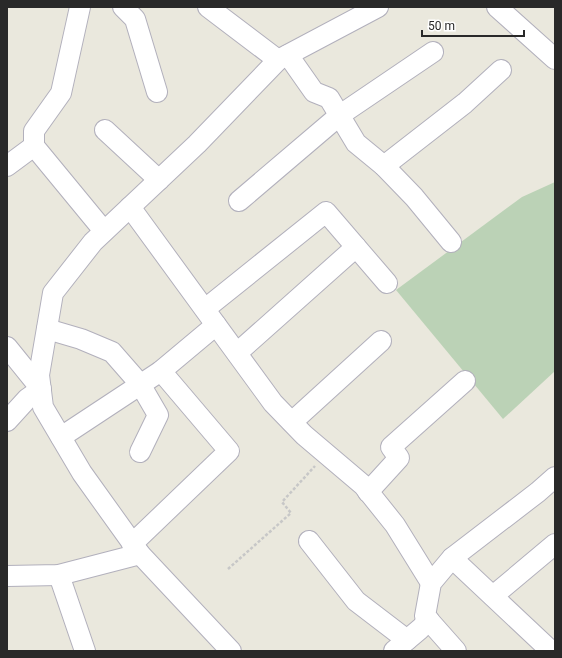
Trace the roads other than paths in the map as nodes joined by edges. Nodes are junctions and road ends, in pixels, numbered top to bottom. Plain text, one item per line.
1 (80, 7) edge
2 (123, 7) edge
3 (208, 7) edge
4 (378, 7) edge
5 (497, 7) edge
6 (433, 52) dead end
7 (283, 58) junction
8 (555, 59) edge
9 (501, 70) dead end
10 (157, 92) dead end
11 (340, 115) junction
12 (105, 130) dead end
13 (34, 146) junction
14 (7, 166) edge
15 (384, 166) junction
16 (159, 180) junction
17 (239, 201) dead end
18 (130, 207) junction
19 (104, 231) junction
20 (451, 242) dead end
21 (356, 247) junction
22 (387, 283) dead end
23 (211, 317) junction
24 (47, 329) junction
25 (381, 341) dead end
26 (7, 347) edge
27 (237, 353) junction
28 (161, 371) junction
29 (465, 381) dead end
30 (140, 384) junction
31 (41, 390) junction
32 (7, 421) edge
33 (292, 422) junction
34 (61, 437) junction
35 (140, 452) dead end
36 (555, 477) edge
37 (368, 492) junction
38 (309, 541) dead end
39 (555, 544) edge
40 (136, 549) junction
41 (452, 558) junction
42 (59, 574) junction
43 (7, 576) edge
44 (431, 583) junction
45 (493, 596) junction
46 (429, 620) junction
47 (400, 646) edge
48 (85, 651) edge
49 (231, 651) edge
50 (456, 651) edge
51 (552, 651) edge

1 - 13 street
2 - 10 street
3 - 7 street
4 - 7 street
5 - 8 street
6 - 11 street
7 - 11 street
7 - 16 street
9 - 15 street
11 - 15 street
11 - 17 street
12 - 16 street
13 - 14 street
13 - 19 street
15 - 20 street
16 - 18 street
18 - 19 street
18 - 23 street
19 - 24 street
21 - 22 street
21 - 23 street
21 - 27 street
23 - 27 street
23 - 28 street
24 - 30 street
24 - 31 street
25 - 33 street
26 - 31 street
27 - 33 street
28 - 30 street
28 - 40 street
29 - 37 street
30 - 34 street
30 - 35 street
31 - 32 street
31 - 34 street
33 - 37 street
34 - 40 street
36 - 41 street
37 - 44 street
38 - 47 street
39 - 45 street
40 - 42 street
40 - 49 street
41 - 44 street
41 - 45 street
42 - 43 street
42 - 48 street
44 - 46 street
45 - 51 street
46 - 47 street
46 - 50 street

